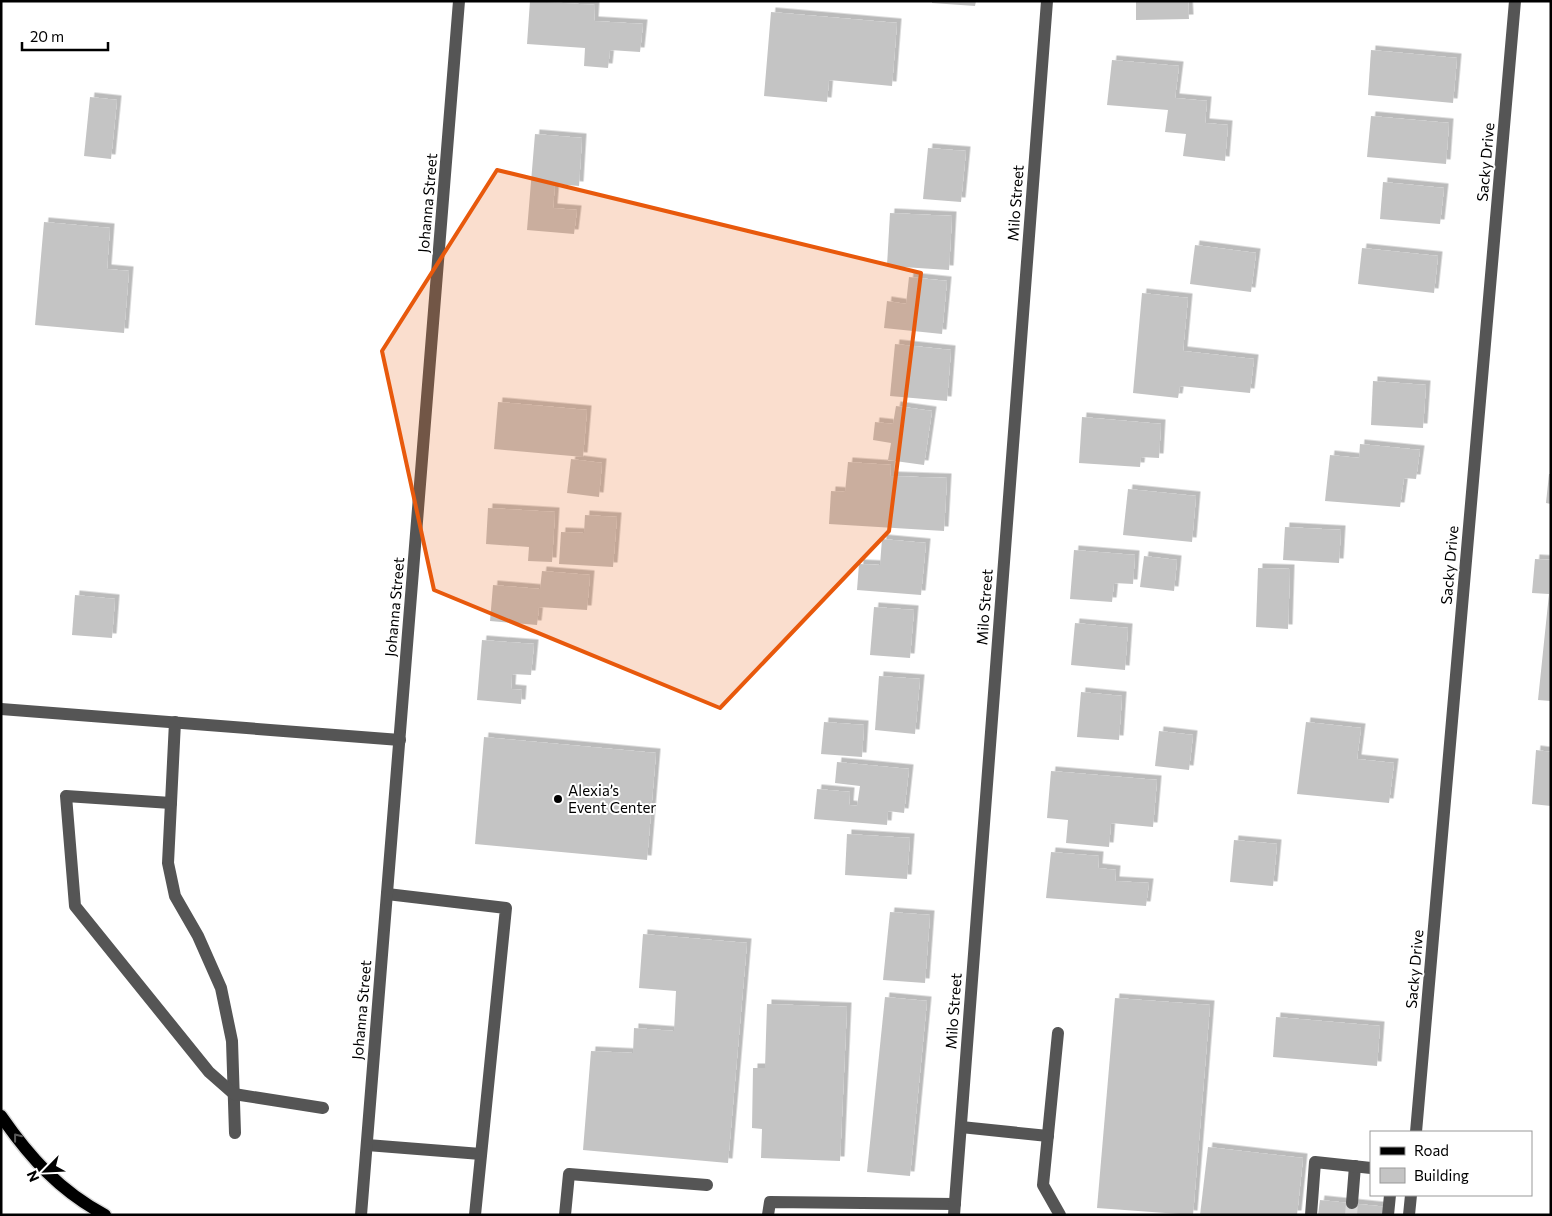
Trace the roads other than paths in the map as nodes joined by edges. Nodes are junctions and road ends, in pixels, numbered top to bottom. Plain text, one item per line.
1 (459, 1) edge
2 (1047, 1) edge
3 (1515, 1) edge
4 (1, 709) edge
5 (176, 722) junction
6 (400, 740) junction
7 (171, 803) junction
8 (387, 894) junction
9 (1058, 1033) dead end
10 (234, 1094) junction
11 (324, 1108) dead end
12 (1, 1116) edge
13 (961, 1127) junction
14 (1416, 1131) edge
15 (235, 1133) dead end
16 (1048, 1136) junction
17 (367, 1145) junction
18 (481, 1154) junction
19 (1355, 1166) junction
20 (1370, 1168) edge
21 (707, 1185) dead end
22 (1390, 1196) edge
23 (1411, 1196) edge
24 (1352, 1203) tunnel mouth
25 (955, 1209) edge
26 (105, 1215) edge
27 (361, 1215) edge
28 (475, 1215) edge
29 (565, 1215) edge
30 (768, 1215) edge
31 (1060, 1215) edge
32 (1311, 1215) edge
33 (1388, 1215) edge
34 (1409, 1215) edge

1 - 6 street, Johanna Street
2 - 13 street, Milo Street
3 - 14 street, Sacky Drive
4 - 5 street
5 - 6 street
5 - 7 street
6 - 8 street, Johanna Street
7 - 10 street
7 - 10 street
8 - 17 street, Johanna Street
8 - 18 street
9 - 16 street
10 - 11 street
10 - 15 street
26 -> 12 main road
13 - 16 street
13 - 25 street, Milo Street
16 - 31 street
17 - 18 street
17 - 27 street, Johanna Street
18 - 28 street
19 - 20 street
19 - 24 street
19 - 32 street
21 - 29 street
22 - 33 street
23 - 34 street
25 - 30 street

